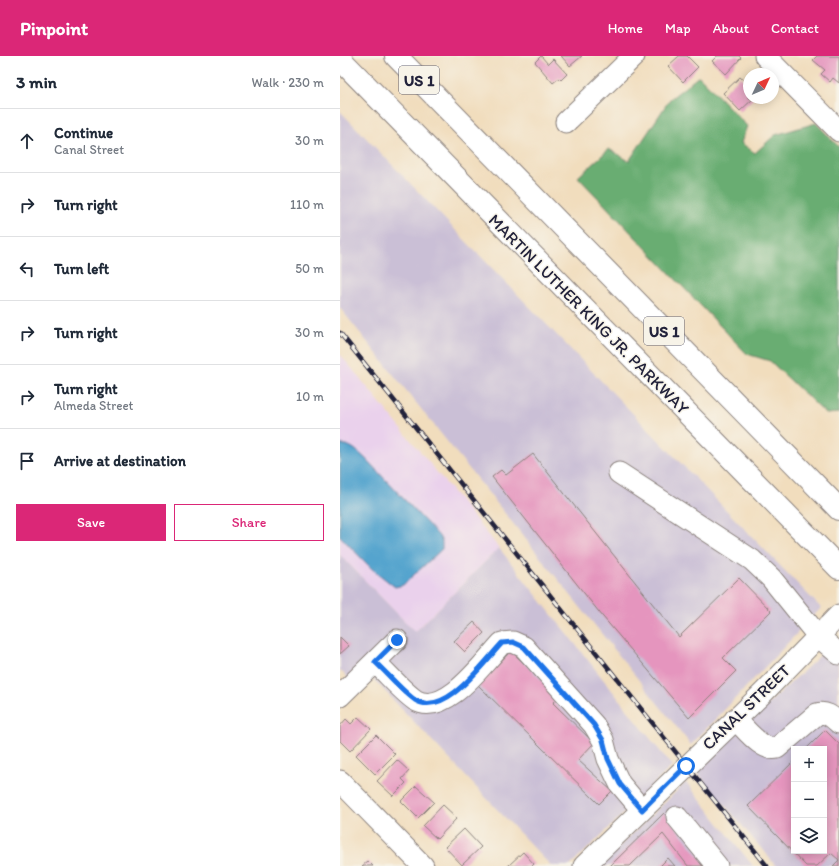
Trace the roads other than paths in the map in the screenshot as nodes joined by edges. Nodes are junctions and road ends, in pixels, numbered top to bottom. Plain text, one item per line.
1 (396, 56) edge
2 (634, 56) edge
3 (765, 56) edge
4 (340, 59) edge
5 (566, 122) dead end
6 (839, 131) edge
7 (619, 472) dead end
8 (839, 509) edge
9 (839, 568) edge
10 (839, 615) edge
11 (818, 636) junction
12 (397, 640) dead end
13 (839, 654) edge
14 (375, 662) junction
15 (340, 696) edge
16 (735, 719) junction
17 (839, 723) edge
18 (340, 781) edge
19 (642, 810) junction
20 (677, 817) dead end
21 (423, 866) edge
22 (584, 866) edge
23 (717, 866) edge

1 - 8 highway, US 1
2 - 5 street
3 - 6 street
4 - 9 highway, MARTIN LUTHER KING JR. PARKWAY / US 1
7 - 11 street
10 - 11 street, CANAL STREET
11 - 13 street
11 - 16 street, CANAL STREET
12 - 14 street
14 - 15 street
14 - 19 street
16 - 17 street
16 - 19 street, CANAL STREET
18 - 21 street
19 - 22 street, CANAL STREET
20 - 23 street

